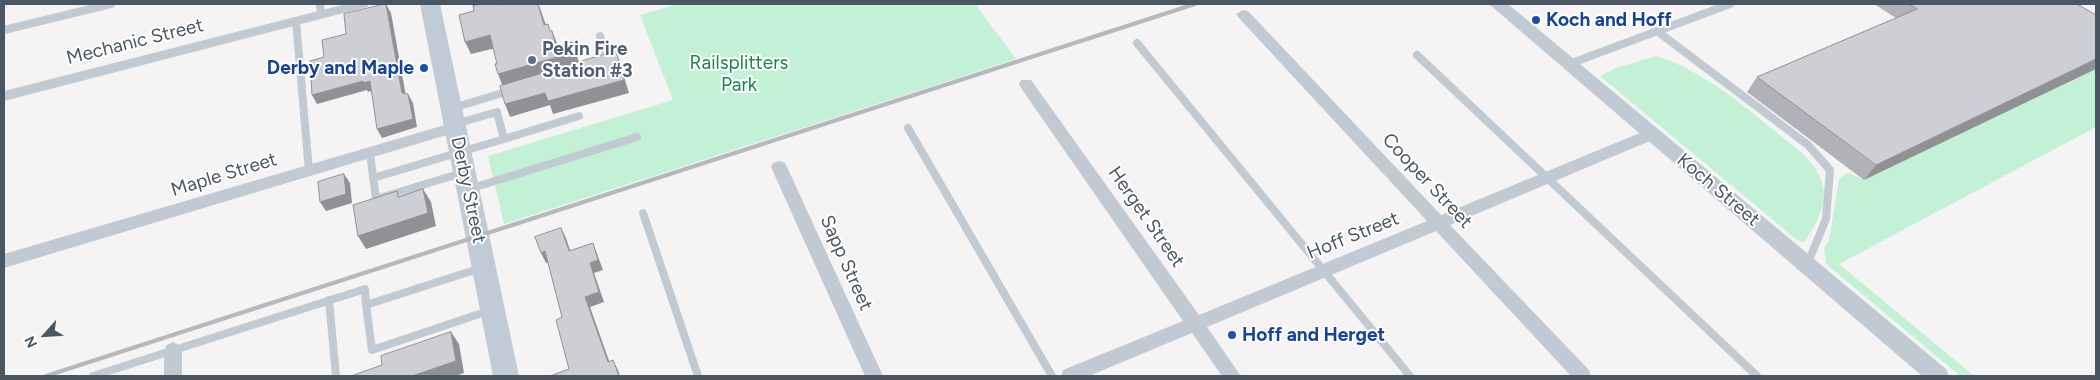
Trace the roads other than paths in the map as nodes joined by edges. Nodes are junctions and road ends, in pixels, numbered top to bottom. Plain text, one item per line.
1 (111, 4) edge
2 (362, 4) edge
3 (430, 4) edge
4 (1498, 4) edge
5 (1730, 4) edge
6 (321, 9) edge
7 (1243, 14) dead end
8 (296, 21) junction
9 (4, 30) edge
10 (1657, 31) junction
11 (600, 36) dead end
12 (1137, 43) dead end
13 (1416, 55) dead end
14 (1569, 64) junction
15 (600, 65) edge
16 (1026, 84) dead end
17 (516, 89) edge
18 (4, 96) edge
19 (579, 116) dead end
20 (454, 120) junction
21 (908, 128) dead end
22 (1652, 134) junction
23 (637, 137) dead end
24 (504, 139) junction
25 (370, 153) junction
26 (779, 166) dead end
27 (309, 171) junction
28 (464, 171) junction
29 (373, 178) junction
30 (1546, 178) junction
31 (643, 213) dead end
32 (1440, 223) junction
33 (4, 261) edge
34 (1807, 265) junction
35 (484, 267) junction
36 (1324, 270) junction
37 (329, 300) junction
38 (366, 305) junction
39 (492, 310) junction
40 (1196, 324) junction
41 (174, 350) junction
42 (93, 376) edge
43 (173, 376) edge
44 (336, 376) edge
45 (506, 376) edge
46 (698, 376) edge
47 (874, 376) edge
48 (1052, 376) edge
49 (1070, 376) edge
50 (1232, 376) edge
51 (1410, 376) edge
52 (1582, 376) edge
53 (1758, 376) edge
54 (1938, 376) edge

1 - 9 lane
2 - 6 street, Mechanic Street
3 - 20 main road, Derby Street
4 - 14 street, Koch Street
5 - 10 lane
6 - 8 street, Mechanic Street
7 - 32 street, Cooper Street
8 - 18 street, Mechanic Street
8 - 27 lane
10 - 14 lane
10 - 34 lane
11 - 15 lane
12 - 36 lane
13 - 30 lane
14 - 22 street, Koch Street
16 - 40 street, Herget Street
17 - 20 lane
19 - 24 lane
20 - 24 lane
20 - 25 street, Maple Street
20 - 28 main road, Derby Street
21 - 48 lane
22 - 30 street, Hoff Street
22 - 34 street, Koch Street
23 - 28 lane
24 - 28 lane
25 - 27 street, Maple Street
25 - 29 lane
26 - 47 street, Sapp Street
27 - 33 street, Maple Street
28 - 29 lane
28 - 29 lane
28 - 35 main road, Derby Street
30 - 32 street, Hoff Street
30 - 53 lane
31 - 46 lane
32 - 36 street, Hoff Street
32 - 52 street, Cooper Street
34 - 54 street, Koch Street
35 - 38 lane
35 - 39 main road, Derby Street
36 - 40 street, Hoff Street
36 - 51 lane
37 - 38 lane
37 - 41 lane
37 - 44 lane
38 - 39 lane
39 - 45 main road, Derby Street
40 - 49 street, Hoff Street
40 - 50 street, Herget Street
41 - 42 lane
41 - 43 street

